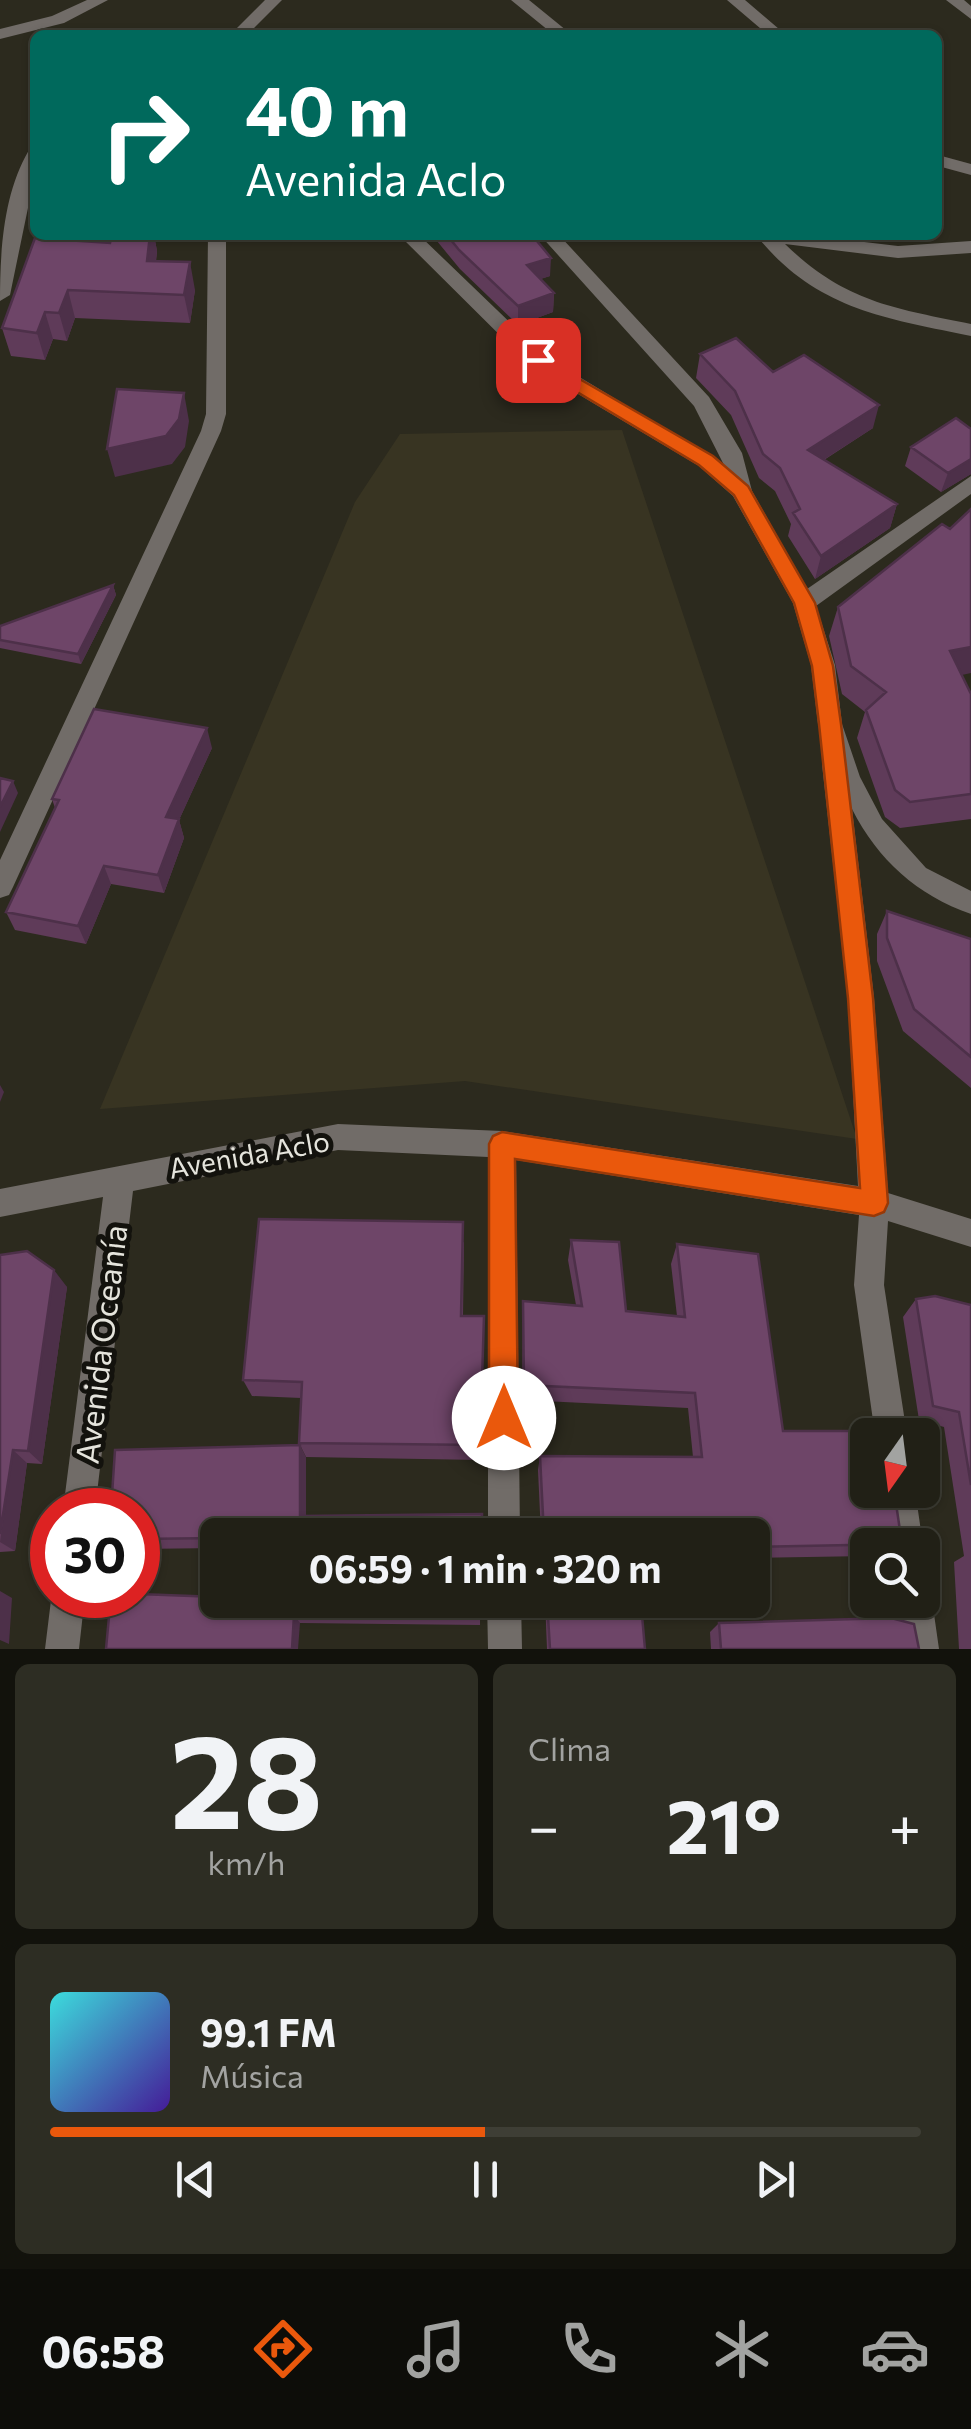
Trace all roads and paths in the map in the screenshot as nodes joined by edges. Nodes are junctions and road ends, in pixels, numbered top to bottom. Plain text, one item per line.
1 (100, 0) edge
2 (274, 0) edge
3 (518, 0) edge
4 (735, 0) edge
5 (954, 0) edge
6 (971, 14) edge
7 (243, 30) edge
8 (557, 30) edge
9 (772, 30) edge
10 (0, 34) edge
11 (942, 162) edge
12 (30, 172) edge
13 (967, 173) edge
14 (217, 240) edge
15 (413, 240) edge
16 (553, 240) edge
17 (770, 240) edge
18 (799, 240) edge
19 (971, 247) edge
20 (0, 295) edge
21 (971, 330) edge
22 (971, 483) edge
23 (742, 490) junction
24 (804, 603) junction
25 (830, 724) junction
26 (0, 888) edge
27 (971, 903) edge
28 (502, 1144) junction
29 (120, 1178) junction
30 (0, 1203) edge
31 (874, 1203) junction
32 (971, 1233) edge
33 (888, 1418) edge
34 (82, 1488) edge
35 (504, 1518) edge
36 (65, 1618) edge
37 (504, 1618) edge
38 (918, 1618) edge
39 (62, 1649) edge
40 (504, 1649) edge
41 (922, 1649) edge

1 - 10 street
2 - 7 street
3 - 8 street
4 - 9 street
5 - 6 street
11 - 13 street
12 - 20 street
14 - 26 street
15 - 23 street
16 - 23 street
17 - 21 street
18 - 19 street
22 - 24 street
23 - 24 street
24 - 25 street
25 - 27 street
25 - 31 street
28 - 29 street, Avenida Aclo
28 - 31 street, Avenida Aclo
28 - 35 street
29 - 30 street, Avenida Aclo
29 - 34 street, Avenida Oceanía
31 - 32 street, Avenida Aclo
31 - 33 street
36 - 39 street
37 - 40 street
38 - 41 street

